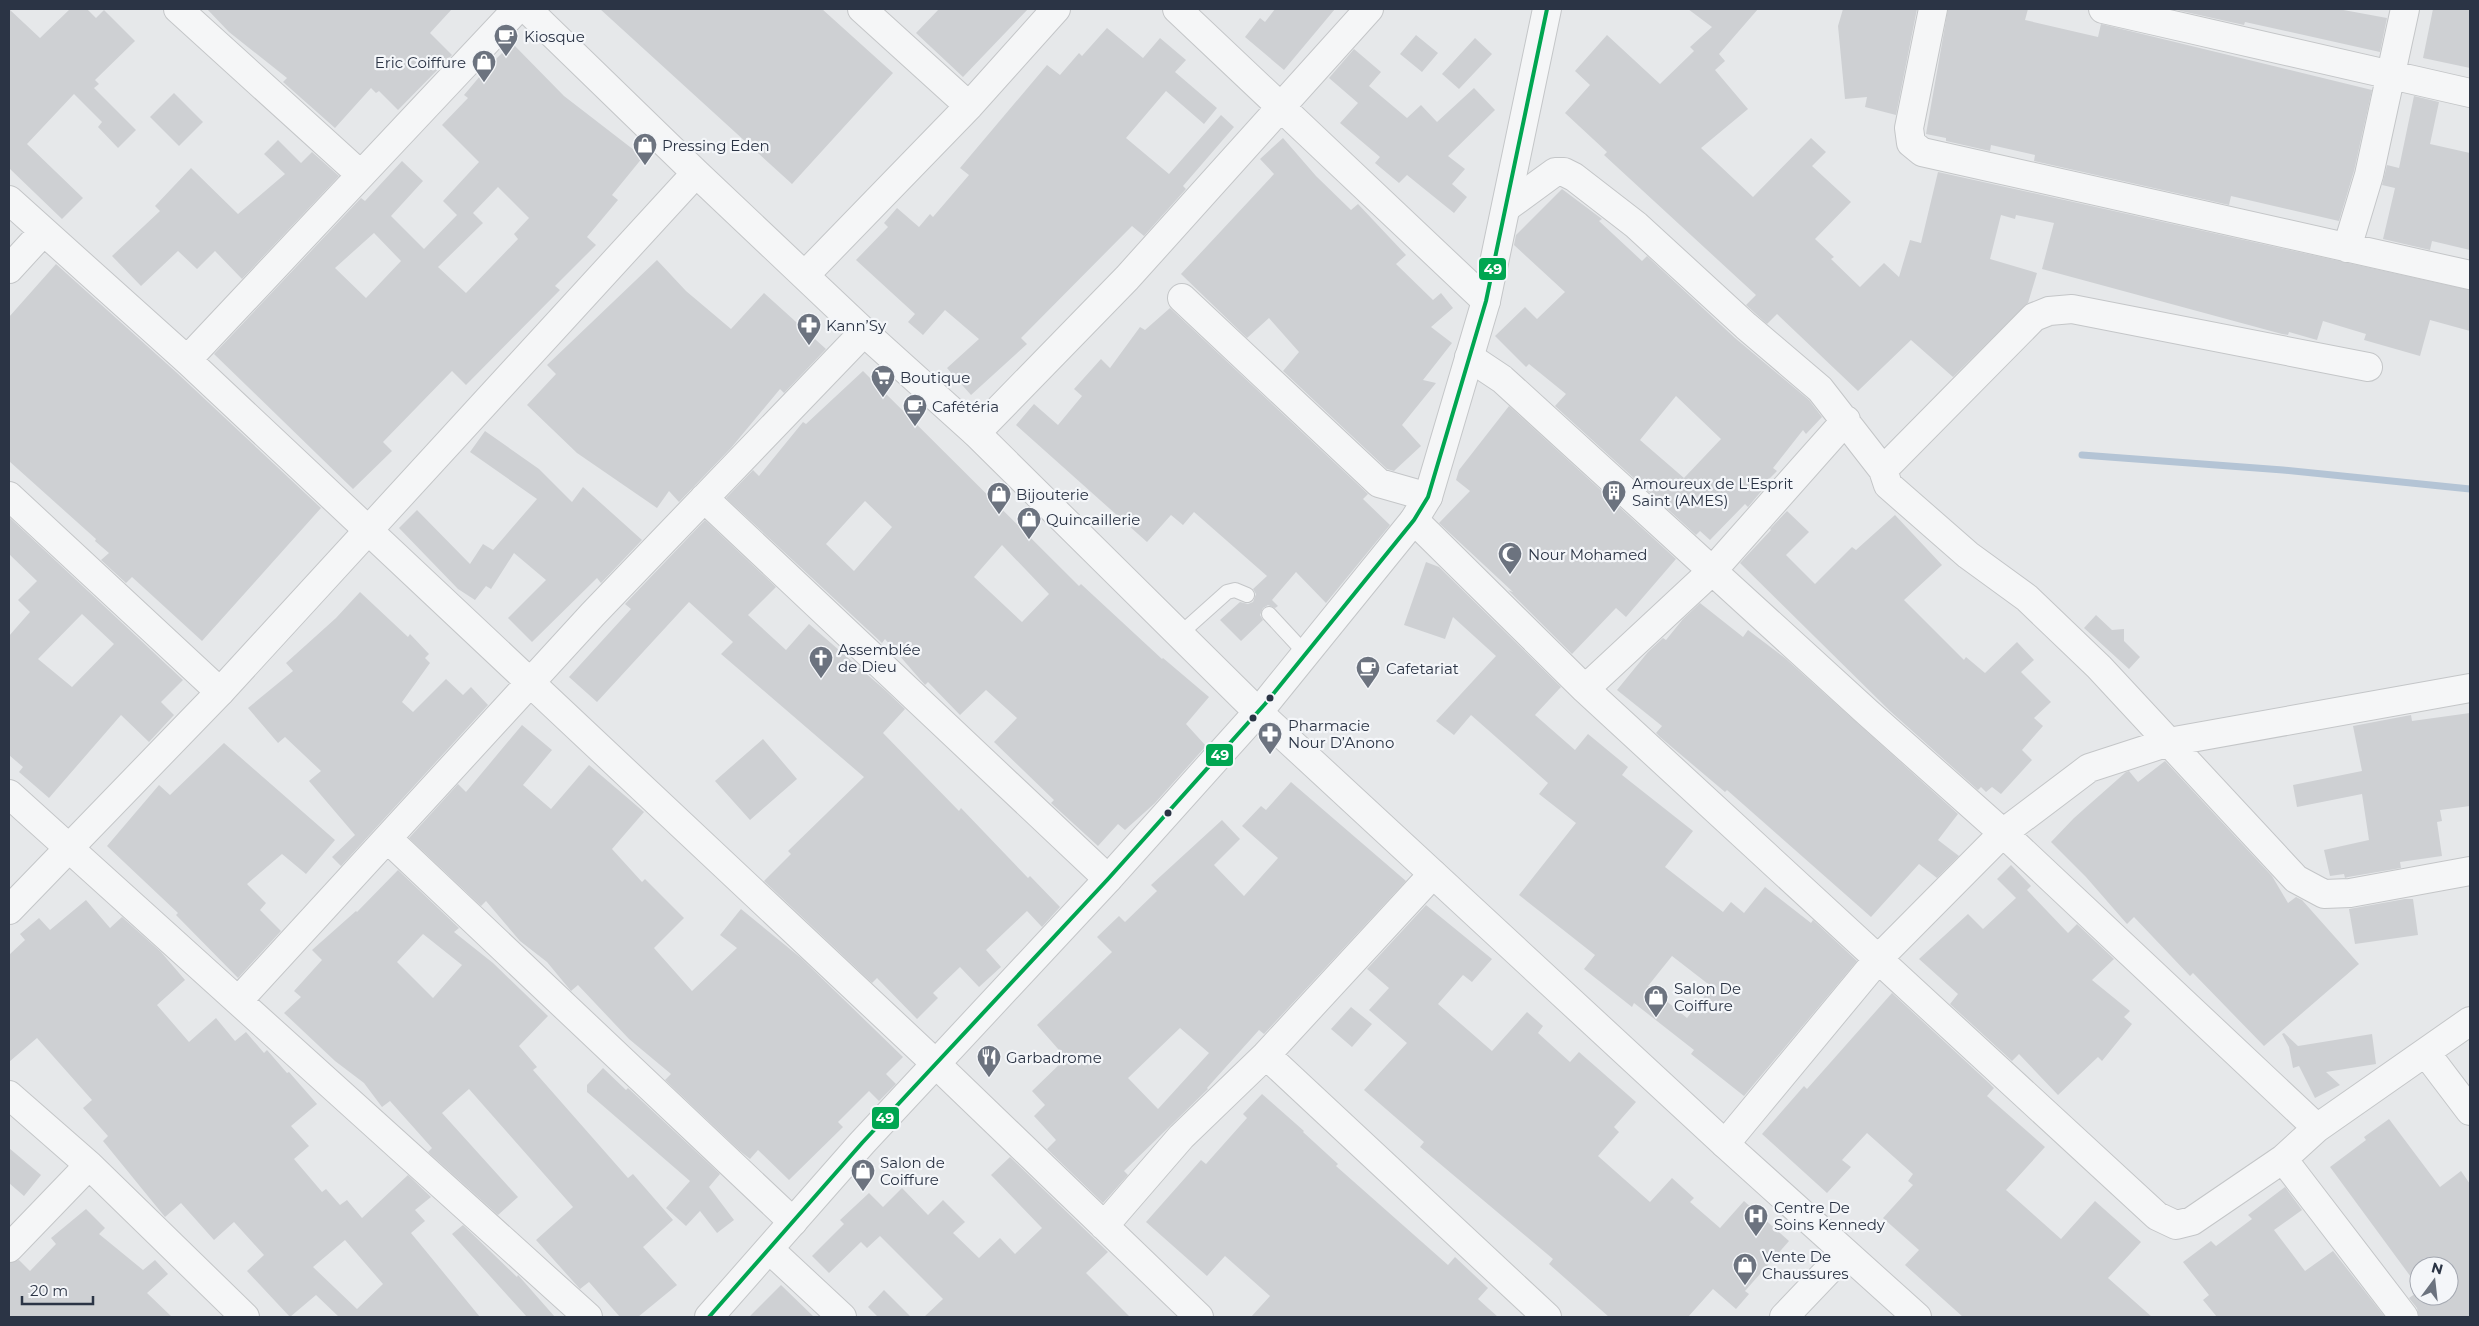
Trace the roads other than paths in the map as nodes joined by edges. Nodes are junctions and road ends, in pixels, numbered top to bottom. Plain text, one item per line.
1 (178, 9) edge
2 (517, 9) edge
3 (527, 9) edge
4 (862, 9) edge
5 (1056, 9) edge
6 (1177, 9) edge
7 (1369, 9) edge
8 (1547, 9) edge
9 (1933, 9) edge
10 (2103, 9) edge
11 (2405, 9) edge
12 (2391, 74) junction
13 (2470, 93) edge
14 (969, 106) junction
15 (1282, 108) junction
16 (696, 173) junction
17 (361, 175) junction
18 (9, 200) edge
19 (1507, 207) junction
20 (43, 232) junction
21 (2347, 248) junction
22 (9, 269) edge
23 (804, 275) junction
24 (2470, 275) edge
25 (1182, 298) dead end
26 (1486, 301) junction
27 (864, 332) junction
28 (1470, 357) junction
29 (187, 360) junction
30 (2368, 367) dead end
31 (1846, 420) junction
32 (976, 433) junction
33 (1883, 470) junction
34 (9, 496) edge
35 (1428, 497) junction
36 (704, 498) junction
37 (1414, 520) junction
38 (368, 531) junction
39 (1713, 570) junction
40 (1247, 595) dead end
41 (1270, 614) dead end
42 (1180, 634) junction
43 (1306, 654) junction
44 (530, 683) junction
45 (2470, 688) edge
46 (1585, 689) junction
47 (220, 692) junction
48 (1258, 712) junction
49 (2170, 742) junction
50 (9, 794) edge
51 (2003, 833) junction
52 (388, 839) junction
53 (68, 847) junction
54 (2470, 871) edge
55 (1433, 874) junction
56 (1108, 879) junction
57 (9, 910) edge
58 (1879, 958) junction
59 (239, 1000) junction
60 (2470, 1021) edge
61 (2426, 1053) junction
62 (1266, 1055) junction
63 (934, 1063) junction
64 (9, 1095) edge
65 (2470, 1111) edge
66 (2317, 1128) junction
67 (1725, 1144) junction
68 (2283, 1159) junction
69 (89, 1165) junction
70 (793, 1222) junction
71 (1104, 1226) junction
72 (9, 1248) edge
73 (770, 1250) junction
74 (1845, 1253) junction
75 (245, 1317) edge
76 (588, 1317) edge
77 (709, 1317) edge
78 (842, 1317) edge
79 (1199, 1317) edge
80 (1547, 1317) edge
81 (1784, 1317) edge
82 (1917, 1317) edge
83 (2404, 1317) edge

1 - 17 street
2 - 17 street
3 - 16 street
4 - 14 street
5 - 14 street
6 - 15 street
7 - 15 street
8 - 19 street
9 - 21 street
10 - 12 street
11 - 12 street
12 - 13 street
12 - 21 street
14 - 23 street
15 - 26 street
15 - 32 street
16 - 23 street
16 - 38 street
17 - 29 street
18 - 20 street
19 - 26 street
19 - 31 street
20 - 22 street
20 - 29 street
21 - 24 street
23 - 27 street
25 - 35 street
26 - 28 street
27 - 32 street
27 - 36 street
28 - 35 street
28 - 39 street
29 - 38 street
30 - 33 street
31 - 33 street
31 - 39 street
32 - 42 street
33 - 49 street
34 - 47 street
35 - 37 street
36 - 44 street
36 - 56 street
37 - 43 street
37 - 46 street
38 - 44 street
38 - 47 street
39 - 46 street
39 - 51 street
40 - 42 lane
41 - 43 lane
42 - 48 street
43 - 48 street
44 - 52 street
44 - 63 street
45 - 49 street
46 - 58 street
47 - 53 street
48 - 55 street
48 - 56 street
49 - 51 street
49 - 54 street
50 - 53 street
51 - 58 street
51 - 66 street
52 - 59 street
52 - 70 street
53 - 57 street
53 - 59 street
55 - 62 street
55 - 67 street
56 - 63 street
58 - 67 street
58 - 68 street
59 - 76 street
60 - 61 street
61 - 65 street
61 - 66 street
62 - 71 street
62 - 80 street
63 - 70 street
63 - 71 street
64 - 69 street
66 - 68 street
67 - 74 street
68 - 83 street
69 - 72 street
69 - 75 street
70 - 73 street
71 - 79 street
73 - 77 street
73 - 78 street
74 - 81 street
74 - 82 street

